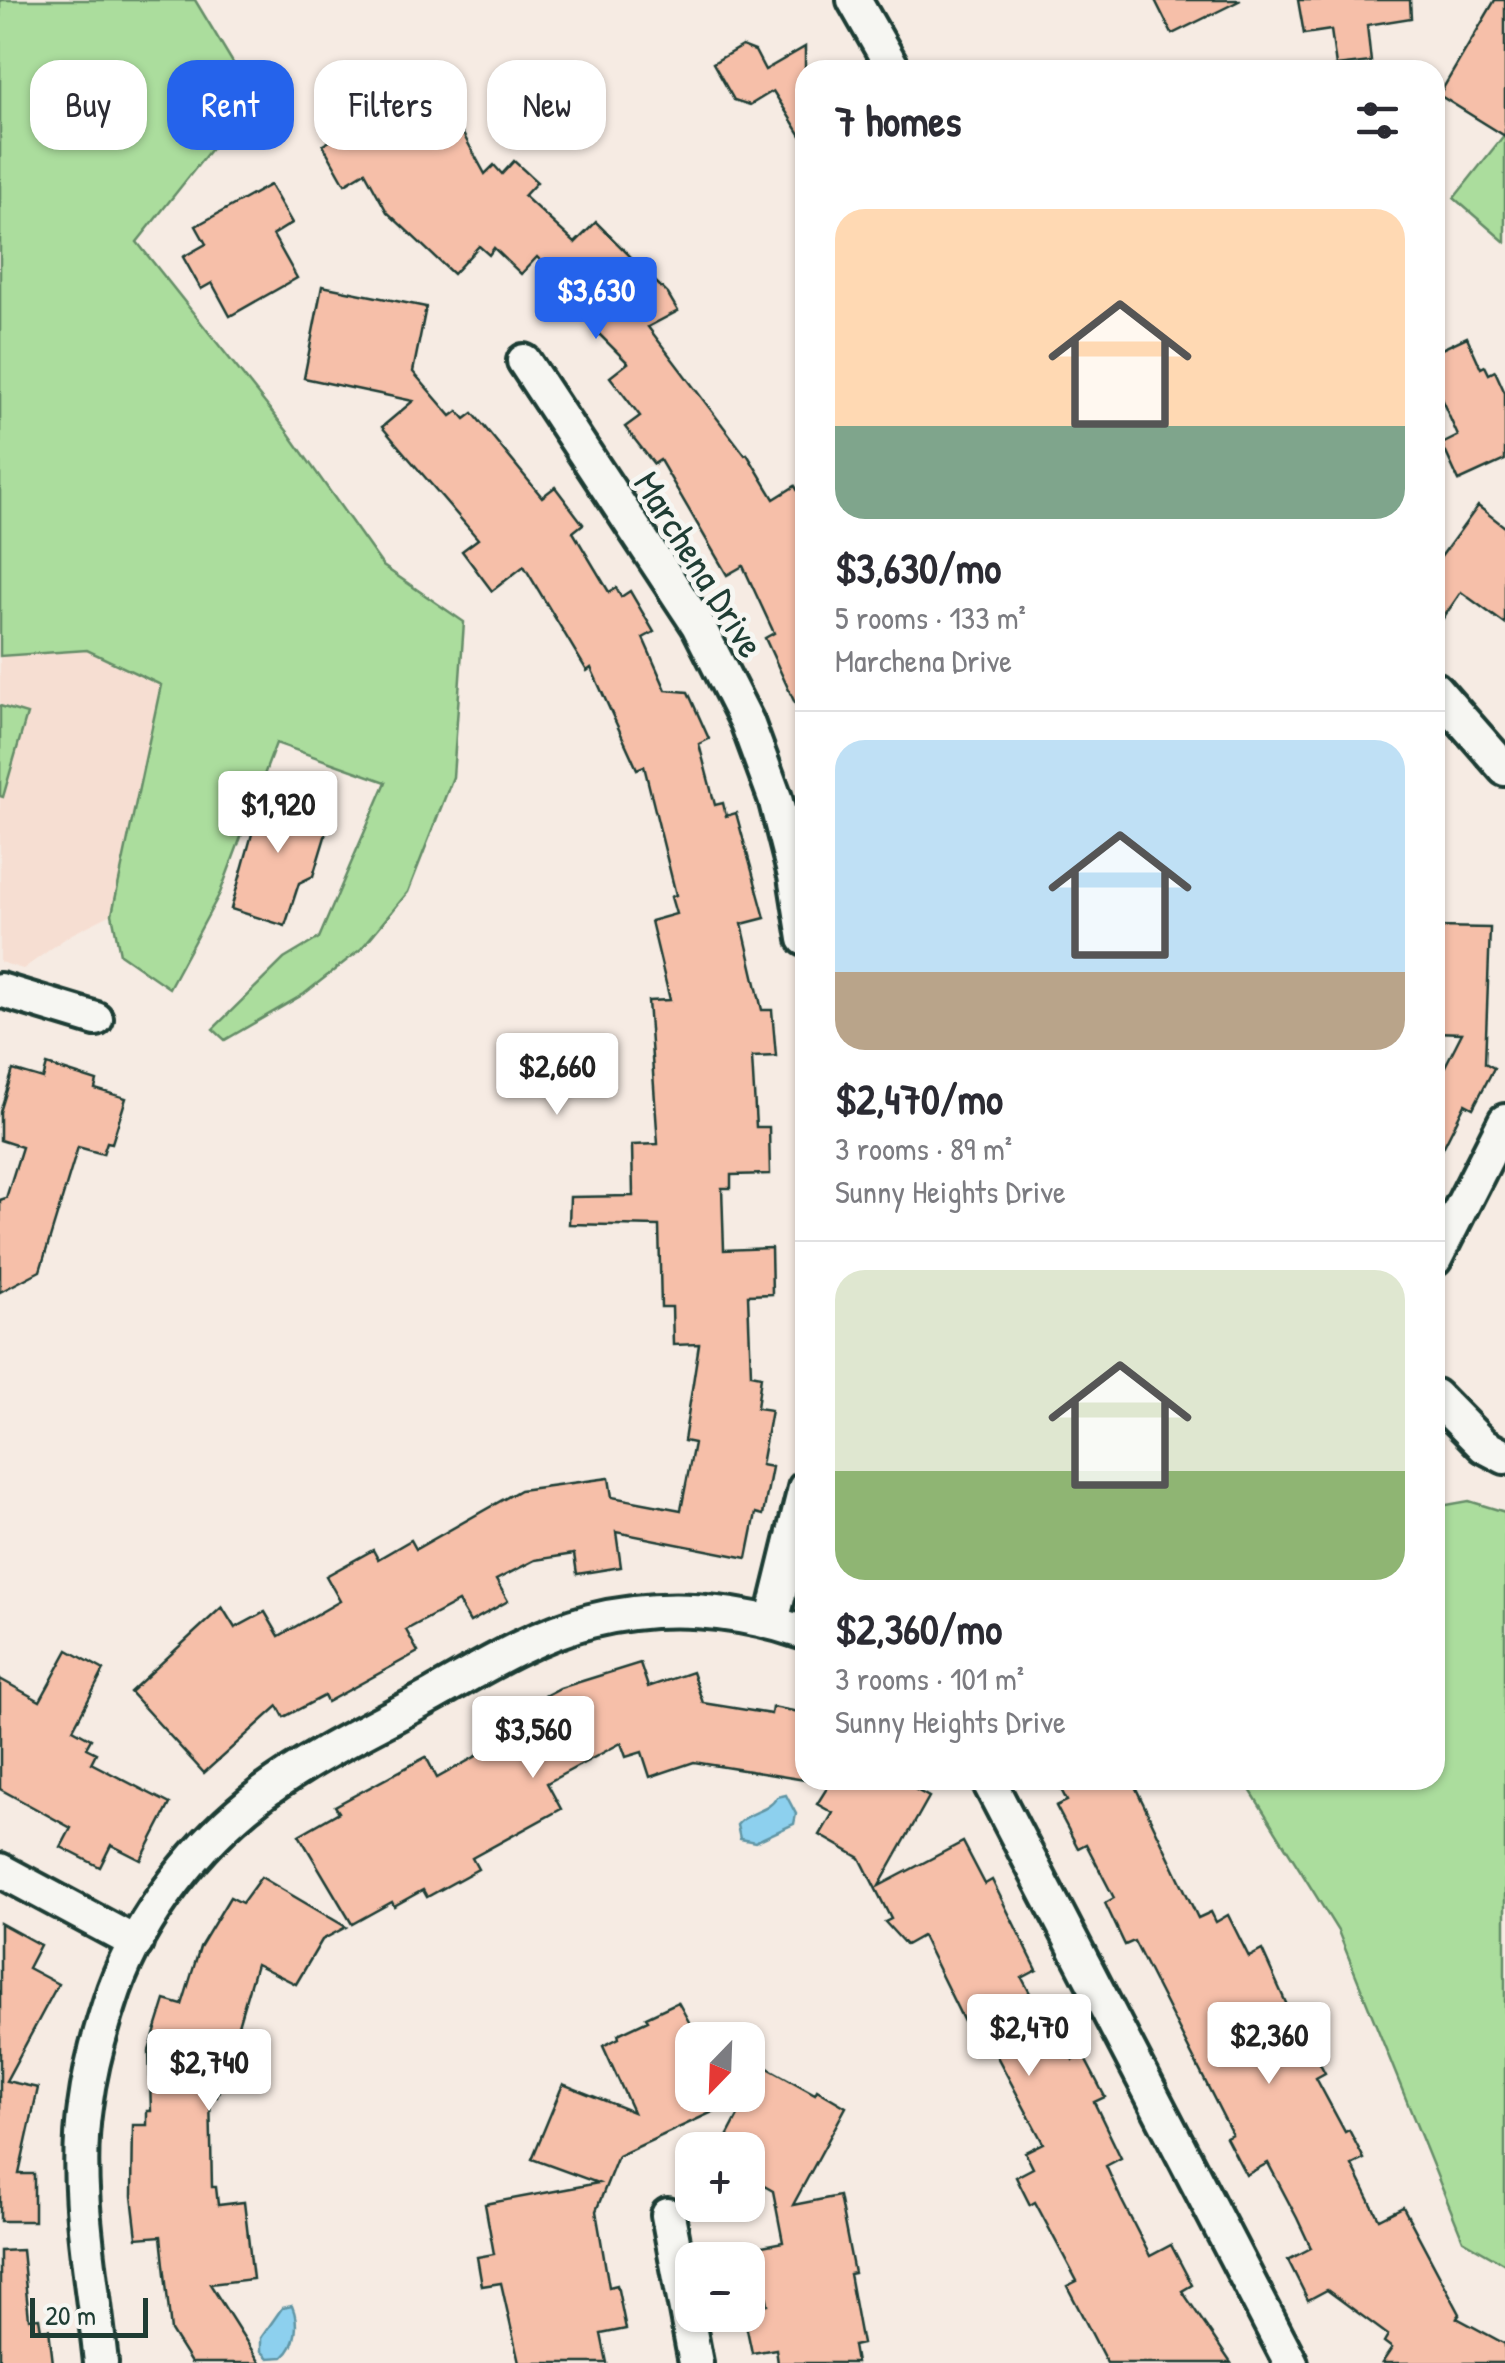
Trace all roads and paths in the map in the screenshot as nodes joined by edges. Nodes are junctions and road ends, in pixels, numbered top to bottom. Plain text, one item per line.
1 (854, 0) edge
2 (888, 60) edge
3 (524, 361) dead end
4 (1445, 699) edge
5 (1505, 768) edge
6 (795, 876) edge
7 (0, 990) edge
8 (96, 1019) dead end
9 (1505, 1121) edge
10 (1445, 1239) edge
11 (1445, 1406) edge
12 (1505, 1456) edge
13 (795, 1529) edge
14 (772, 1622) junction
15 (795, 1630) edge
16 (993, 1790) edge
17 (0, 1870) edge
18 (136, 1943) junction
19 (668, 2216) dead end
20 (101, 2363) edge
21 (696, 2363) edge
22 (1291, 2363) edge

1 - 2 street
3 - 6 street, Marchena Drive
4 - 5 street
7 - 8 street
9 - 10 street
11 - 12 street
13 - 14 street
14 - 15 street
14 - 18 street
16 - 22 street
17 - 18 street
18 - 20 street
19 - 21 street

